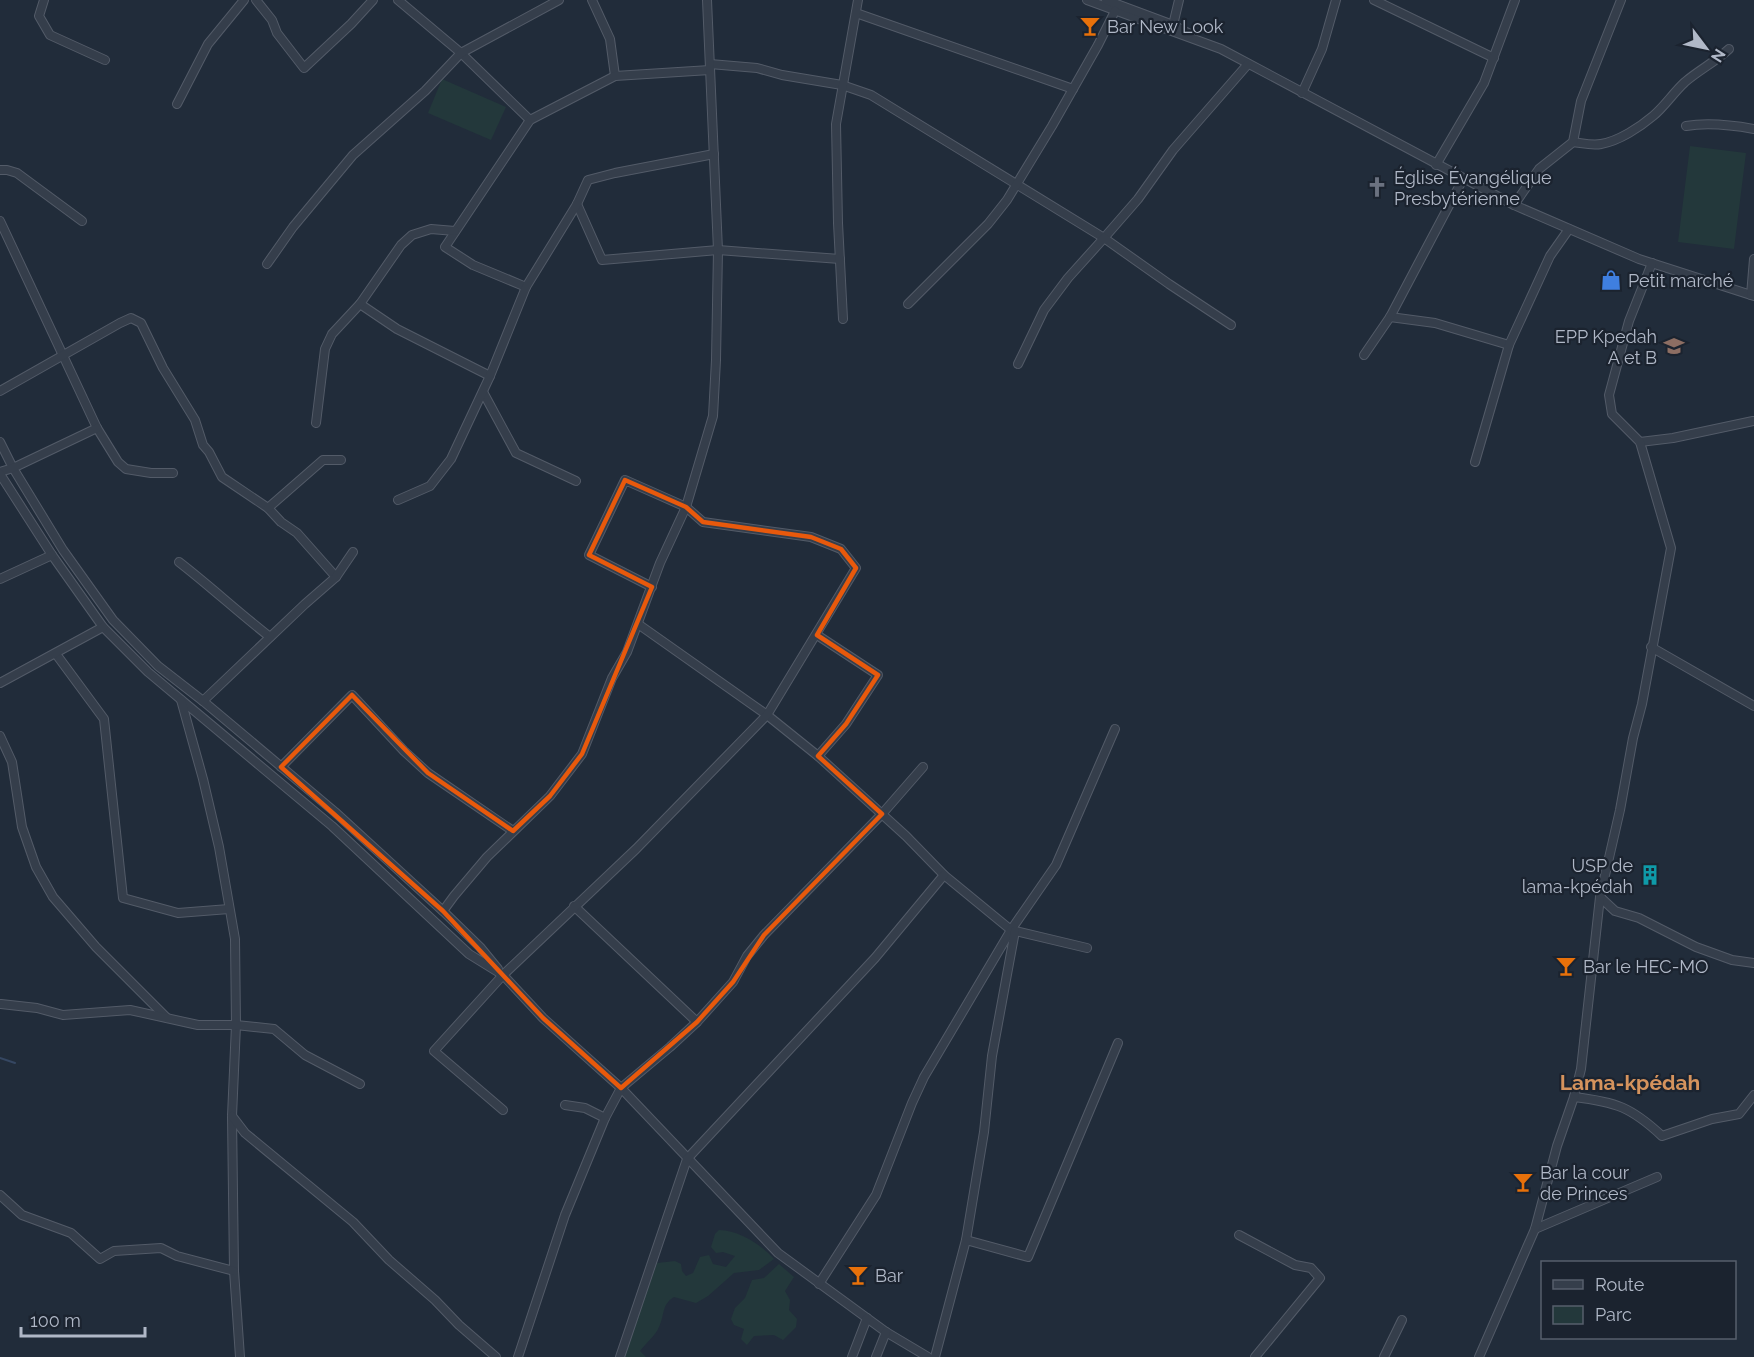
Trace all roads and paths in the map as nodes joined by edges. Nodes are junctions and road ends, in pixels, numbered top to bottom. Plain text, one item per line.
1 (44, 0) edge
2 (244, 0) edge
3 (256, 0) edge
4 (373, 0) edge
5 (398, 0) edge
6 (559, 0) edge
7 (592, 0) edge
8 (707, 0) edge
9 (858, 0) edge
10 (1087, 0) edge
11 (1106, 0) edge
12 (1179, 0) edge
13 (1336, 0) edge
14 (1374, 0) edge
15 (1515, 0) edge
16 (1622, 0) edge
17 (1115, 11) junction
18 (856, 13) junction
19 (1173, 25) junction
20 (1221, 49) junction
21 (1729, 49) dead end
22 (461, 53) junction
23 (1494, 58) junction
24 (105, 60) dead end
25 (1248, 64) junction
26 (710, 67) junction
27 (615, 76) junction
28 (842, 85) junction
29 (1073, 89) junction
30 (1302, 93) junction
31 (177, 104) dead end
32 (530, 120) junction
33 (1686, 126) dead end
34 (1754, 129) edge
35 (1574, 142) junction
36 (714, 154) junction
37 (1436, 165) junction
38 (0, 170) edge
39 (1463, 179) junction
40 (1017, 184) junction
41 (577, 204) junction
42 (1514, 206) junction
43 (0, 221) edge
44 (82, 221) dead end
45 (1569, 229) junction
46 (455, 231) junction
47 (1104, 238) junction
48 (718, 250) junction
49 (840, 259) junction
50 (1754, 259) edge
51 (1652, 263) junction
52 (267, 264) dead end
53 (526, 287) junction
54 (1752, 296) edge
55 (360, 304) junction
56 (908, 304) dead end
57 (1390, 317) junction
58 (843, 319) dead end
59 (1231, 325) dead end
60 (1509, 345) junction
61 (1365, 355) dead end
62 (64, 356) junction
63 (1018, 364) dead end
64 (490, 376) junction
65 (0, 391) edge
66 (483, 392) junction
67 (1753, 421) edge
68 (316, 423) dead end
69 (97, 428) junction
70 (0, 442) edge
71 (1640, 442) junction
72 (341, 460) dead end
73 (1475, 462) dead end
74 (13, 468) junction
75 (0, 473) edge
76 (173, 473) dead end
77 (576, 481) dead end
78 (399, 500) dead end
79 (686, 507) junction
80 (268, 508) junction
81 (352, 552) dead end
82 (52, 555) junction
83 (179, 562) dead end
84 (336, 576) junction
85 (0, 579) edge
86 (652, 587) junction
87 (638, 624) junction
88 (103, 627) junction
89 (817, 635) junction
90 (270, 637) junction
91 (1651, 647) junction
92 (56, 654) junction
93 (0, 682) edge
94 (181, 700) junction
95 (203, 701) junction
96 (1754, 706) edge
97 (767, 715) junction
98 (1115, 729) dead end
99 (0, 736) edge
100 (818, 756) junction
101 (923, 766) dead end
102 (281, 767) junction
103 (882, 814) junction
104 (513, 831) junction
105 (944, 874) junction
106 (1600, 897) junction
107 (574, 906) junction
108 (229, 909) junction
109 (444, 911) junction
110 (1013, 930) junction
111 (1087, 948) dead end
112 (1754, 963) edge
113 (503, 975) junction
114 (1, 1004) edge
115 (167, 1018) junction
116 (697, 1022) junction
117 (236, 1025) junction
118 (1118, 1043) dead end
119 (360, 1084) dead end
120 (621, 1088) junction
121 (1754, 1095) edge
122 (1574, 1097) junction
123 (565, 1105) dead end
124 (503, 1110) dead end
125 (232, 1116) junction
126 (605, 1118) junction
127 (687, 1159) junction
128 (1658, 1177) dead end
129 (0, 1195) edge
130 (1535, 1229) junction
131 (1239, 1235) dead end
132 (966, 1240) junction
133 (234, 1271) junction
134 (819, 1284) junction
135 (867, 1318) junction
136 (1402, 1320) dead end
137 (886, 1332) junction
138 (240, 1357) edge
139 (496, 1357) edge
140 (518, 1357) edge
141 (620, 1357) edge
142 (852, 1357) edge
143 (876, 1357) edge
144 (928, 1357) edge
145 (935, 1357) edge
146 (1255, 1357) edge
147 (1384, 1357) edge
148 (1479, 1357) edge

1 - 24 street
2 - 31 street
3 - 4 street
5 - 22 street
6 - 22 street
7 - 27 street
8 - 26 street
9 - 18 street
10 - 17 street
11 - 19 street
12 - 19 street
13 - 30 street
14 - 23 street
15 - 23 street
16 - 35 street
17 - 20 street
17 - 29 street
18 - 28 street
18 - 29 street
19 - 20 street
20 - 25 street
21 - 35 street
22 - 32 street
22 - 52 street
23 - 37 street
25 - 30 street
25 - 47 street
26 - 27 street
26 - 28 street
26 - 36 street
27 - 32 street
28 - 40 street
28 - 49 street
29 - 40 street
30 - 37 street
32 - 46 street
33 - 34 street
35 - 42 street
36 - 41 street
36 - 48 street
37 - 39 street
38 - 44 street
39 - 42 street
39 - 57 street
40 - 47 street
40 - 56 street
41 - 48 street
41 - 53 street
42 - 45 street
43 - 62 street
45 - 51 street
45 - 60 street
46 - 53 street
46 - 55 street
47 - 59 street
47 - 63 street
48 - 49 street
48 - 79 street
49 - 58 street
50 - 54 street
51 - 54 street
51 - 71 street
53 - 64 street
55 - 64 street
55 - 68 street
57 - 60 street
57 - 61 street
60 - 73 street
62 - 65 street
62 - 69 street
62 - 80 street
64 - 66 street
66 - 77 street
66 - 78 street
67 - 71 street
69 - 74 street
69 - 76 street
70 - 74 street
71 - 91 street
72 - 80 street
74 - 75 street
74 - 95 street
75 - 82 street
79 - 86 street
79 - 86 street
79 - 89 street
80 - 84 street
81 - 84 street
82 - 85 street
82 - 88 street
83 - 90 street
84 - 90 street
86 - 87 street
87 - 97 street
87 - 104 street
88 - 92 street
88 - 94 street
89 - 97 street
89 - 100 street
90 - 95 street
91 - 96 street
91 - 106 street
92 - 93 street
92 - 108 street
94 - 108 street
94 - 113 street
95 - 102 street
97 - 100 street
97 - 107 street
98 - 110 street
99 - 115 street
100 - 103 street
101 - 103 street
102 - 104 street
102 - 109 street
103 - 105 street
103 - 116 street
104 - 109 street
105 - 110 street
105 - 127 street
106 - 112 street
106 - 122 street
107 - 113 street
107 - 116 street
108 - 117 street
109 - 113 street
110 - 111 street
110 - 132 street
110 - 134 street
113 - 120 street
113 - 124 street
114 - 115 street
115 - 117 street
116 - 120 street
117 - 119 street
117 - 125 street
118 - 132 street
120 - 126 street
120 - 127 street
121 - 122 street
122 - 130 street
123 - 126 street
125 - 133 street
125 - 139 street
126 - 140 street
127 - 134 street
127 - 141 street
128 - 130 street
129 - 133 street
130 - 148 street
131 - 146 street
132 - 145 street
133 - 138 street
134 - 135 street
135 - 137 street
135 - 142 street
136 - 147 street
137 - 143 street
137 - 144 street

